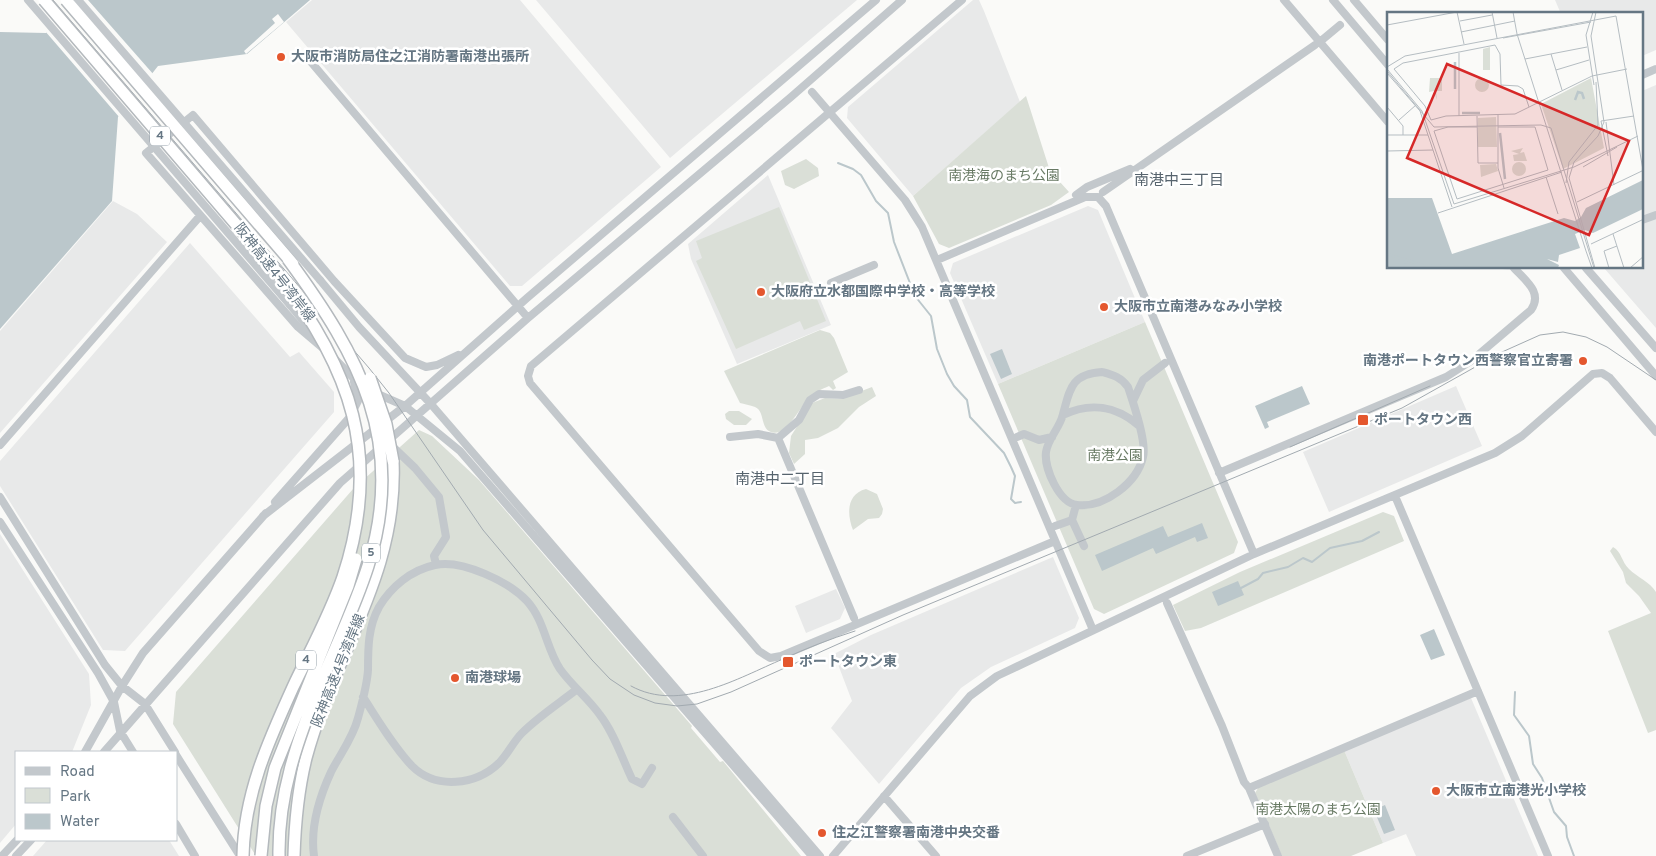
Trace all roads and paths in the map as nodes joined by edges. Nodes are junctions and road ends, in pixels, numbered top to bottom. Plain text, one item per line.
1 (28, 0) edge
2 (44, 0) edge
3 (66, 0) edge
4 (78, 0) edge
5 (876, 0) edge
6 (902, 0) edge
7 (962, 0) edge
8 (1284, 0) edge
9 (1333, 0) edge
10 (1354, 0) edge
11 (1340, 25) dead end
12 (1387, 39) edge
13 (1322, 40) dead end
14 (1315, 45) dead end
15 (311, 62) dead end
16 (1387, 64) edge
17 (1656, 69) edge
18 (1644, 73) edge
19 (812, 92) dead end
20 (830, 113) junction
21 (1387, 121) edge
22 (1137, 167) junction
23 (1103, 192) dead end
24 (1076, 195) dead end
25 (1656, 215) edge
26 (200, 216) junction
27 (1644, 219) edge
28 (288, 259) junction
29 (937, 260) junction
30 (874, 265) dead end
31 (1515, 269) edge
32 (1565, 269) edge
33 (1587, 269) edge
34 (276, 271) junction
35 (831, 283) dead end
36 (517, 306) junction
37 (528, 318) junction
38 (1656, 348) edge
39 (466, 351) junction
40 (336, 360) junction
41 (1165, 363) dead end
42 (1656, 376) edge
43 (354, 380) junction
44 (859, 390) dead end
45 (420, 392) junction
46 (1133, 400) junction
47 (430, 402) junction
48 (405, 406) junction
49 (417, 414) junction
50 (1063, 414) junction
51 (1138, 425) junction
52 (1656, 432) edge
53 (730, 437) dead end
54 (1017, 437) dead end
55 (1052, 437) junction
56 (778, 438) junction
57 (1039, 440) junction
58 (0, 445) edge
59 (394, 448) dead end
60 (1046, 452) junction
61 (1219, 473) junction
62 (1395, 496) junction
63 (0, 497) edge
64 (1076, 505) junction
65 (263, 516) junction
66 (1072, 520) junction
67 (0, 522) edge
68 (1055, 526) dead end
69 (1055, 540) junction
70 (1084, 546) dead end
71 (1254, 554) junction
72 (436, 564) junction
73 (1167, 603) dead end
74 (854, 618) dead end
75 (1093, 630) junction
76 (122, 686) junction
77 (576, 690) junction
78 (1478, 692) junction
79 (364, 697) junction
80 (114, 702) junction
81 (145, 704) junction
82 (120, 731) junction
83 (87, 751) edge
84 (105, 751) edge
85 (132, 751) edge
86 (175, 751) edge
87 (178, 756) edge
88 (652, 768) dead end
89 (1250, 788) junction
90 (884, 796) junction
91 (673, 818) dead end
92 (1265, 824) junction
93 (178, 827) edge
94 (16, 841) edge
95 (30, 841) edge
96 (2, 856) edge
97 (16, 856) edge
98 (196, 856) edge
99 (242, 856) edge
100 (261, 856) edge
101 (279, 856) edge
102 (294, 856) edge
103 (314, 856) edge
104 (703, 856) edge
105 (812, 856) edge
106 (820, 856) edge
107 (833, 856) edge
108 (936, 856) edge
109 (1187, 856) edge
110 (1278, 856) edge
111 (1548, 856) edge

1 - 40 street, bridge
2 - 34 highway, 阪神高速4号湾岸線 / 4, bridge
3 - 28 highway, 阪神高速4号湾岸線 / 4, bridge
4 - 45 street, bridge
5 - 36 street
6 - 37 street
7 - 20 street
8 - 21 street
9 - 16 street
10 - 12 street
11 - 13 street
14 - 22 street
15 - 36 street
17 - 18 street
19 - 20 street
20 - 29 street
20 - 69 street
22 - 23 street
22 - 24 street
25 - 27 street
26 - 39 street
26 - 40 street
26 - 58 street
28 - 101 highway, 5, bridge
28 - 102 highway, 阪神高速4号湾岸線 / 4, bridge
29 - 61 street
29 - 69 street
30 - 35 street
31 - 61 street
32 - 42 street
33 - 38 street
34 - 99 highway, 阪神高速4号湾岸線 / 4, bridge
34 - 100 highway, 5, bridge
36 - 37 street
36 - 39 street
37 - 47 street
39 - 45 street
40 - 43 street
41 - 46 street
43 - 48 street
43 - 65 street
44 - 56 street
45 - 47 street
45 - 48 street
46 - 50 street
46 - 51 street
47 - 49 street
47 - 106 street
48 - 49 street
48 - 65 street
49 - 81 street
49 - 105 street
50 - 51 street
50 - 55 street
51 - 64 street
52 - 62 street
53 - 56 street
54 - 57 street
55 - 57 street
55 - 60 street
56 - 74 street
57 - 60 street
59 - 72 street
60 - 64 street
61 - 71 street
62 - 71 street
62 - 78 street
63 - 76 street
64 - 66 street
65 - 76 street
66 - 68 street
66 - 70 street
67 - 80 street
69 - 75 street
71 - 75 street
72 - 77 street
72 - 79 street
73 - 89 street
75 - 90 street
76 - 80 street
76 - 81 street
77 - 79 street
77 - 88 street
78 - 89 street
78 - 111 street
79 - 103 street
80 - 82 street
80 - 83 street
81 - 82 street
81 - 86 street
82 - 84 street
82 - 85 street
87 - 99 street
89 - 92 street
90 - 107 street
90 - 108 street
91 - 104 street
92 - 109 street
92 - 110 street
93 - 98 street
94 - 96 street
95 - 97 street

